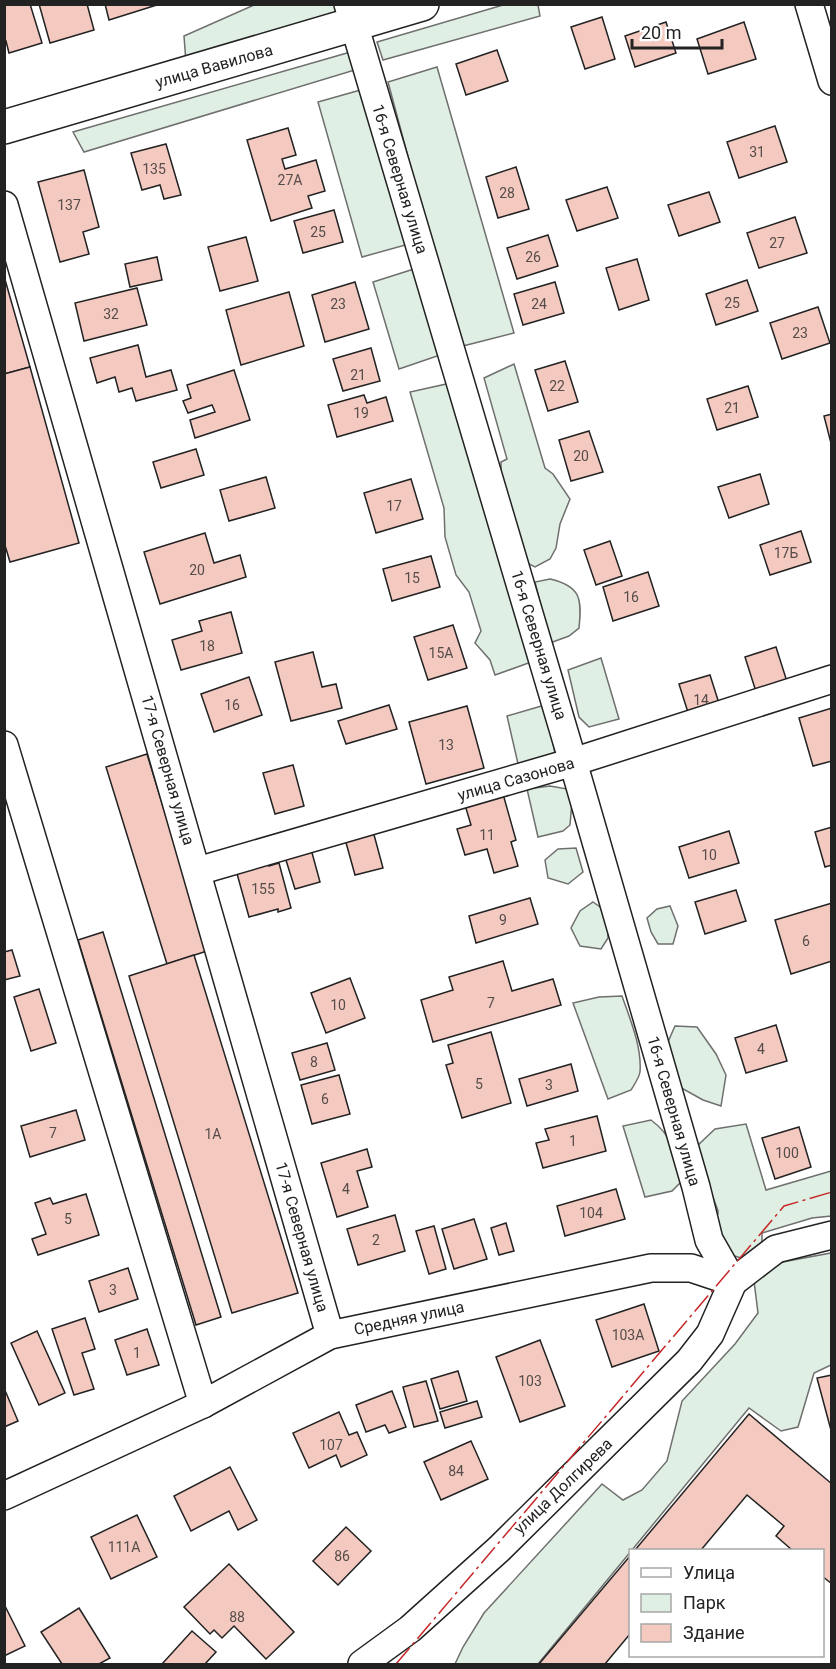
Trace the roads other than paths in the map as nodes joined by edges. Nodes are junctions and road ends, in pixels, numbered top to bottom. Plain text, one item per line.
1 (422, 4) edge
2 (809, 4) edge
3 (351, 15) edge
4 (831, 81) edge
5 (4, 127) edge
6 (4, 205) edge
7 (831, 678) edge
8 (4, 745) edge
9 (573, 762) junction
10 (13, 800) edge
11 (198, 871) junction
12 (831, 1235) edge
13 (734, 1282) junction
14 (330, 1335) junction
15 (203, 1404) junction
16 (4, 1496) edge
17 (362, 1665) edge

1 - 3 street, улица Вавилова
2 - 4 street
3 - 5 street, улица Вавилова
3 - 9 street, 16-я Северная улица
6 - 11 street, 17-я Северная улица
7 - 9 street, улица Сазонова
8 - 10 street
9 - 11 street, улица Сазонова
9 - 13 street, 16-я Северная улица
10 - 15 street
11 - 14 street, 17-я Северная улица
12 - 13 street
13 - 14 street, Средняя улица
13 - 17 street, улица Долгирева
14 - 15 street, Средняя улица
15 - 16 street, Средняя улица

